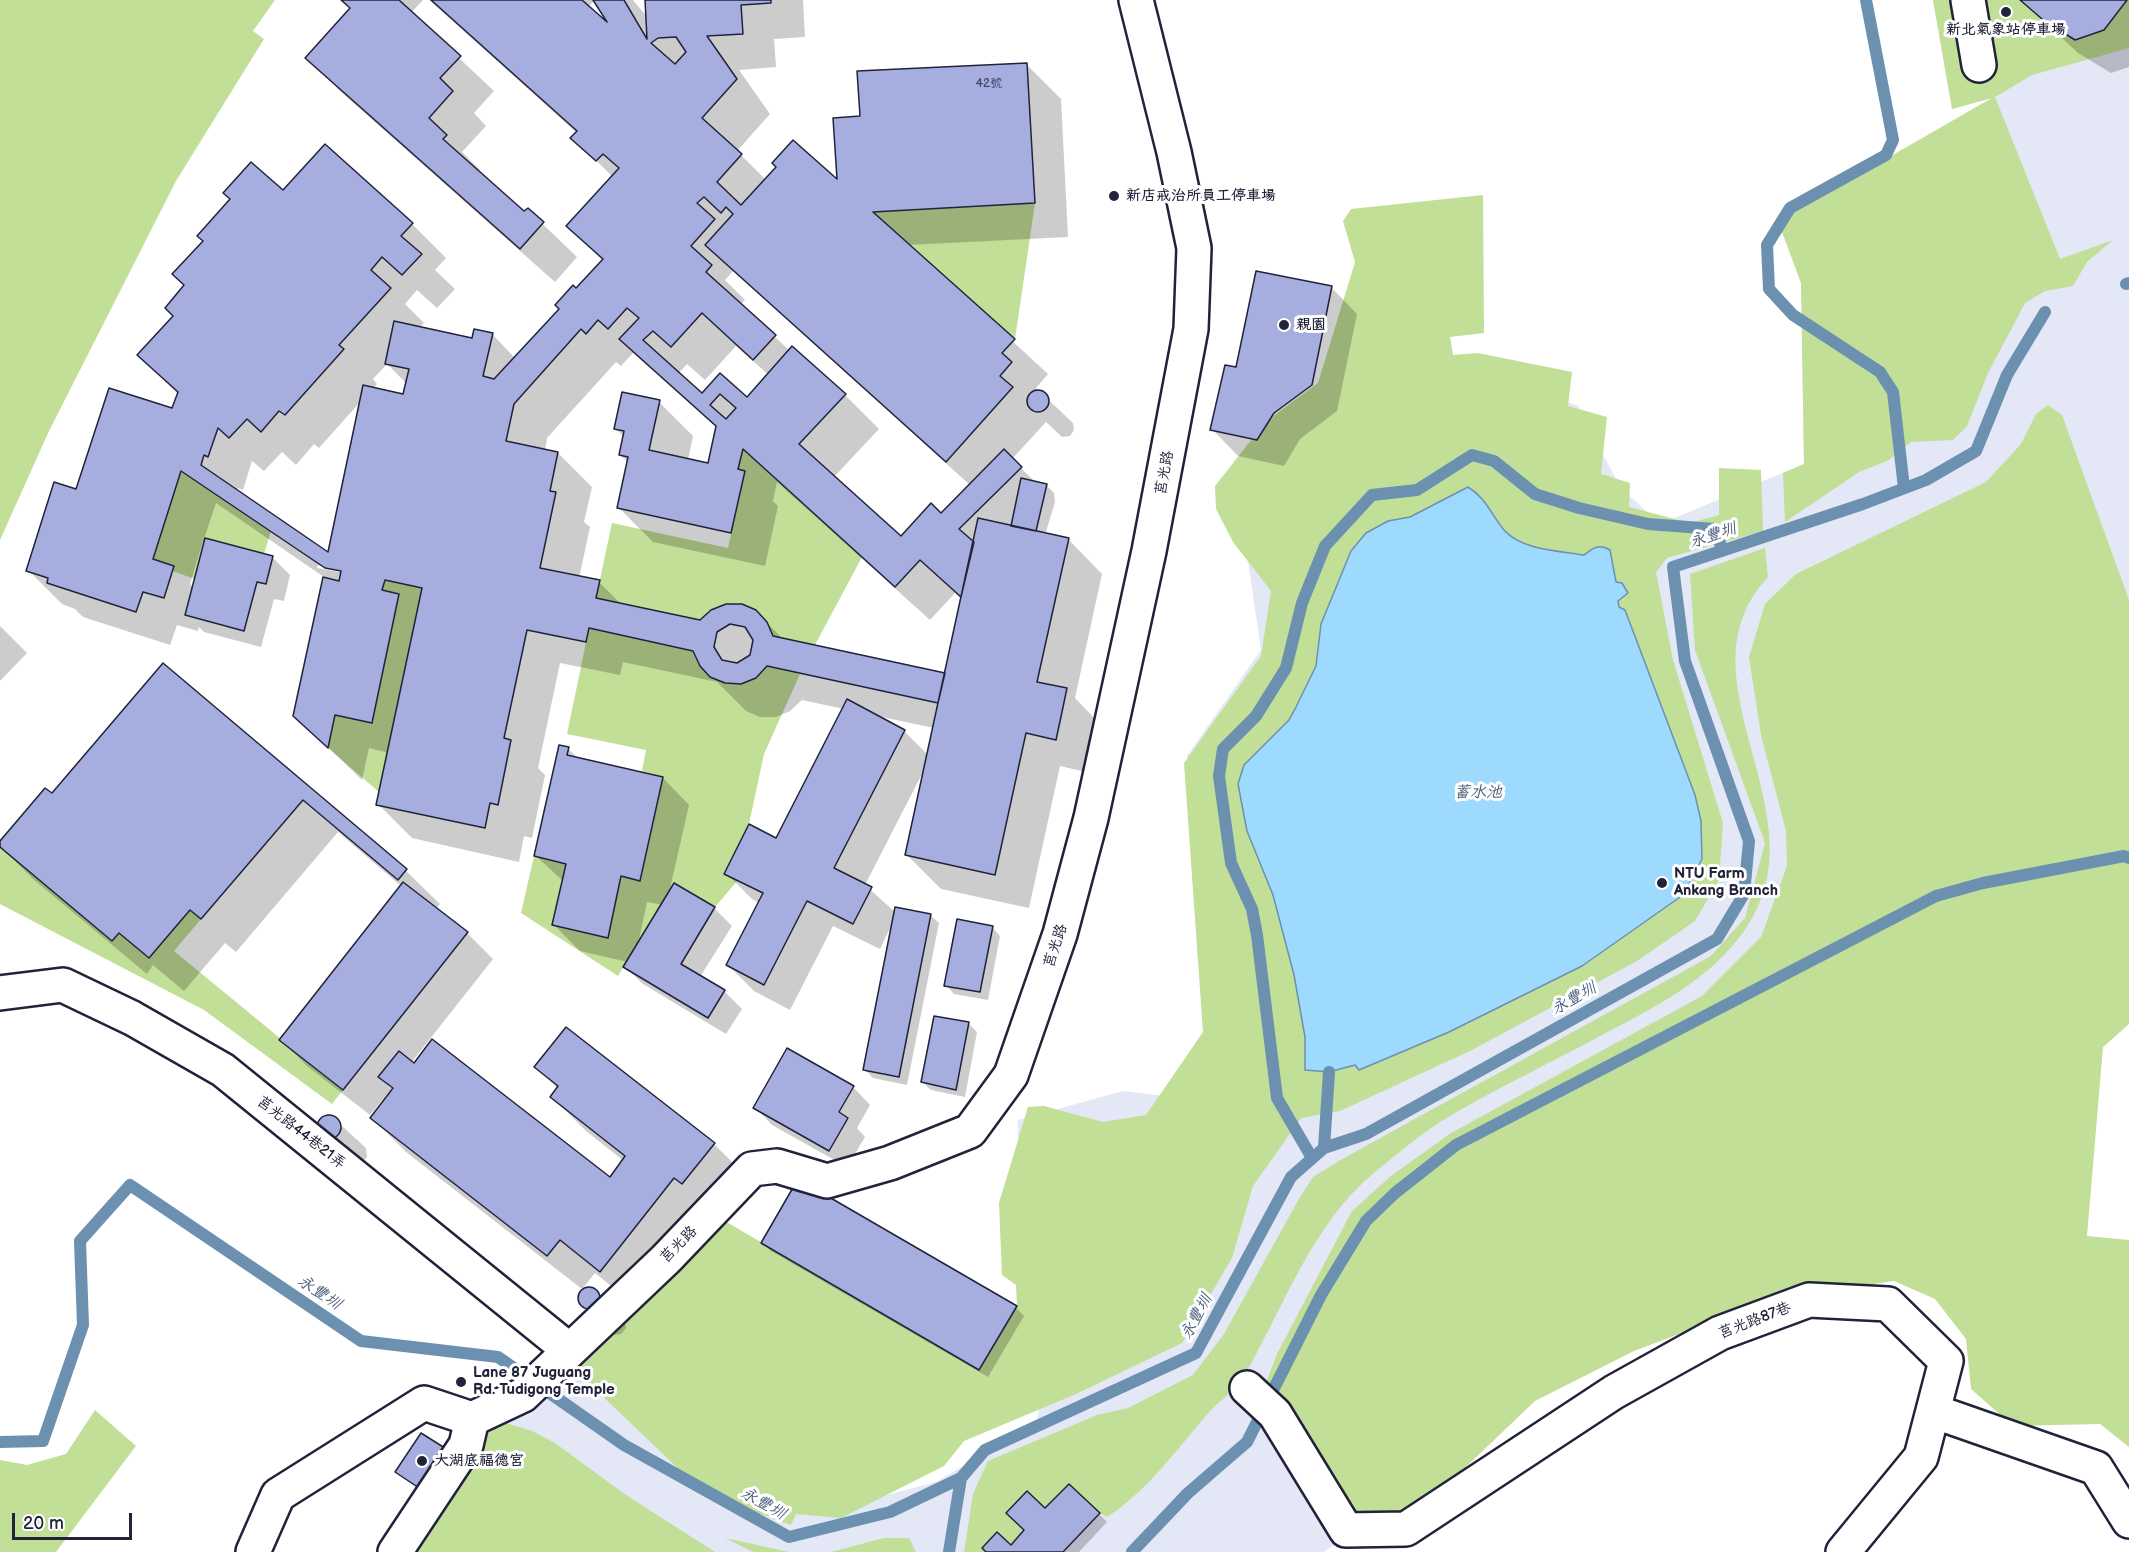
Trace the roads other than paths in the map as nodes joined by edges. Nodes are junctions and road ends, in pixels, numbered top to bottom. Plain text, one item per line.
1 (1136, 0) edge
2 (1968, 0) edge
3 (1978, 65) dead end
4 (0, 993) edge
5 (569, 1350) junction
6 (1247, 1388) dead end
7 (1933, 1411) junction
8 (472, 1419) junction
9 (2129, 1521) edge
10 (1373, 1530) junction
11 (253, 1552) edge
12 (395, 1552) edge
13 (1344, 1552) edge
14 (1843, 1552) edge

1 - 5 lane, 莒光路
2 - 3 lane
4 - 5 lane, 莒光路44巷21弄
5 - 8 lane, 莒光路
6 - 10 lane, 莒光路87巷
7 - 9 lane
7 - 10 lane, 莒光路87巷
7 - 14 lane, 莒光路87巷
8 - 11 lane
8 - 12 lane
10 - 13 lane

